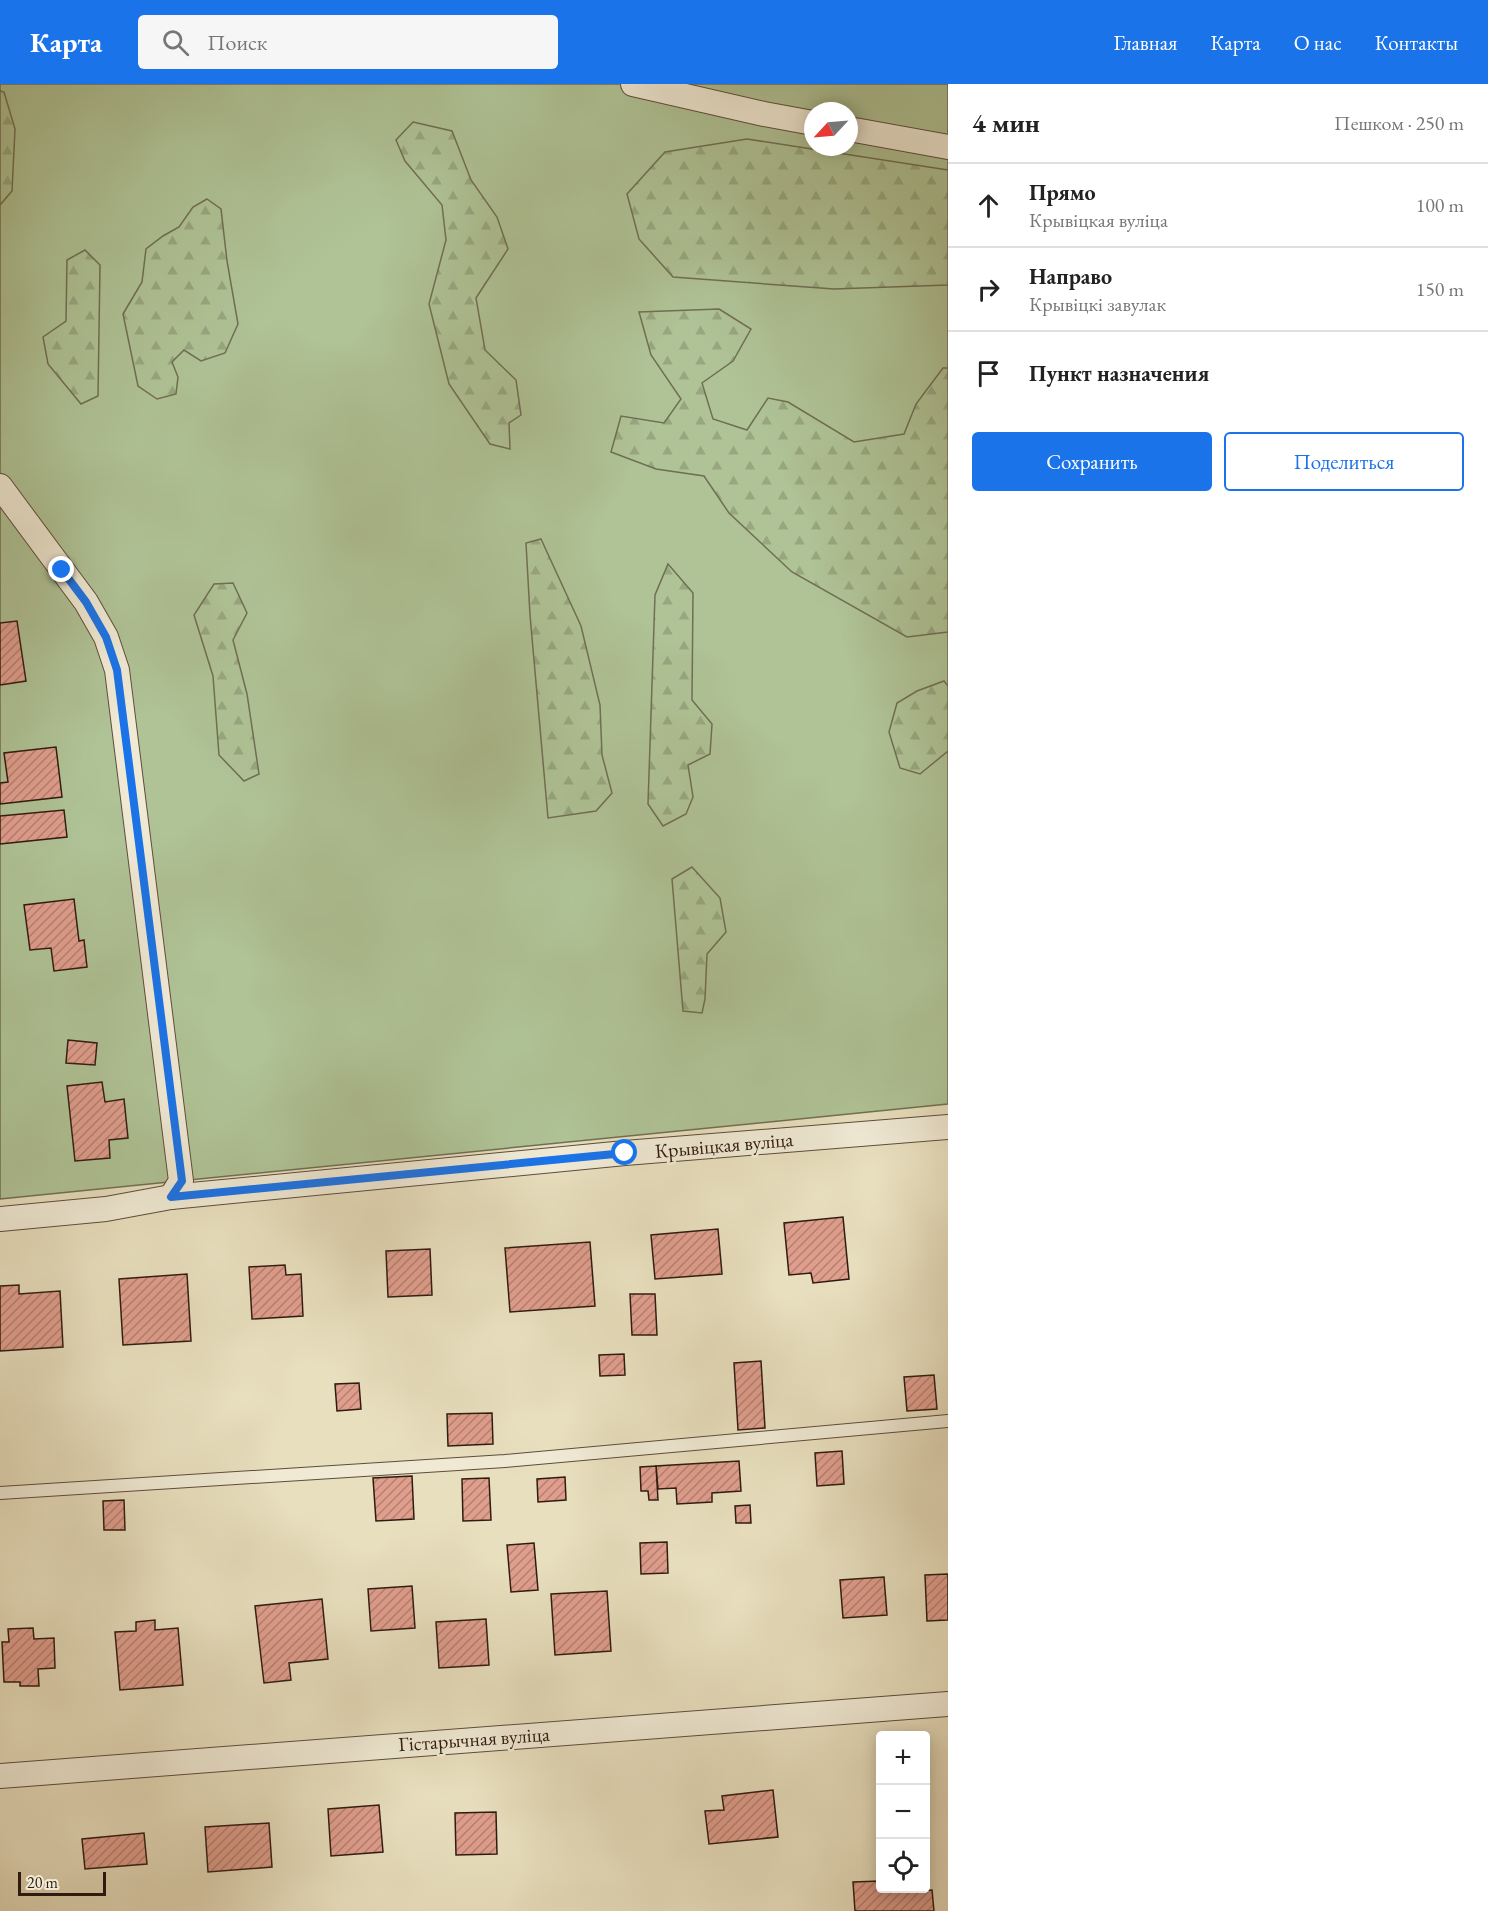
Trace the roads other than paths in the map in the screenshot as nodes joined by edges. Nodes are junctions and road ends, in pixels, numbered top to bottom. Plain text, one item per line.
1 (633, 84) edge
2 (804, 121) edge
3 (858, 131) edge
4 (948, 147) edge
5 (0, 486) edge
6 (948, 1127) edge
7 (171, 1197) junction
8 (0, 1219) edge
9 (948, 1421) edge
10 (0, 1492) edge
11 (948, 1704) edge
12 (0, 1776) edge

1 - 2 street
3 - 4 street
5 - 7 street
6 - 7 street, Крывіцкая вуліца
7 - 8 street, Крывіцкая вуліца
9 - 10 lane
11 - 12 street, Гістарычная вуліца

